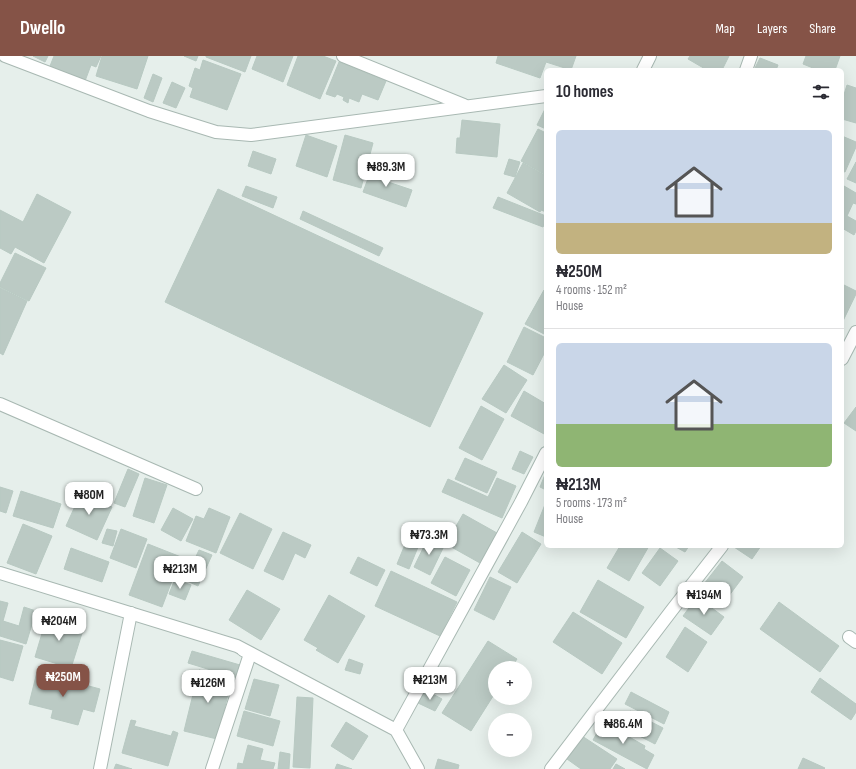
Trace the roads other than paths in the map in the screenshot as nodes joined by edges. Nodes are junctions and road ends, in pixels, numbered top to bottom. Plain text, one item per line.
1 (5, 56) edge
2 (343, 56) edge
3 (650, 56) edge
4 (751, 56) edge
5 (644, 68) edge
6 (747, 68) edge
7 (544, 96) edge
8 (466, 106) junction
9 (856, 332) edge
10 (844, 355) edge
11 (0, 404) edge
12 (544, 457) edge
13 (196, 489) dead end
14 (720, 548) edge
15 (0, 573) edge
16 (131, 613) junction
17 (237, 646) junction
18 (396, 730) junction
19 (100, 769) edge
20 (212, 769) edge
21 (418, 769) edge
22 (551, 769) edge

1 - 8 street
2 - 8 street
3 - 5 street
4 - 6 street
7 - 8 street
9 - 10 street
11 - 13 street
12 - 18 street
14 - 22 street
15 - 16 street
16 - 17 street
16 - 19 street
17 - 18 street
17 - 20 street
18 - 21 street

